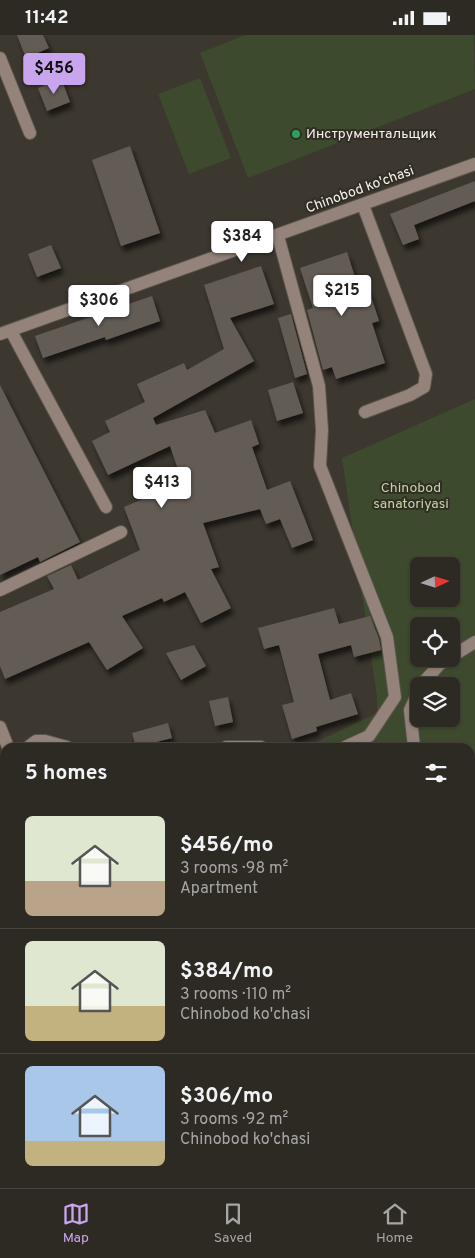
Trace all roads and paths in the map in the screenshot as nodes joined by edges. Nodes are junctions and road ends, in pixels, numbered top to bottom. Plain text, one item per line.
1 (0, 58) edge
2 (30, 133) dead end
3 (475, 164) edge
4 (363, 205) junction
5 (278, 236) junction
6 (6, 333) edge
7 (364, 412) dead end
8 (106, 507) dead end
9 (121, 532) dead end
10 (0, 590) edge
11 (475, 642) edge
12 (460, 652) edge
13 (437, 667) edge
14 (428, 677) edge
15 (0, 727) edge
16 (412, 727) edge
17 (6, 743) edge
18 (33, 743) edge
19 (52, 743) edge
20 (354, 743) edge
21 (414, 743) edge

1 - 2 street
3 - 4 street, Chinobod ko'chasi
4 - 5 street, Chinobod ko'chasi
4 - 7 street
5 - 6 street, Chinobod ko'chasi
5 - 20 street
6 - 8 street
9 - 10 street
11 - 12 street
13 - 14 street
15 - 17 street
16 - 21 street
18 - 19 street

